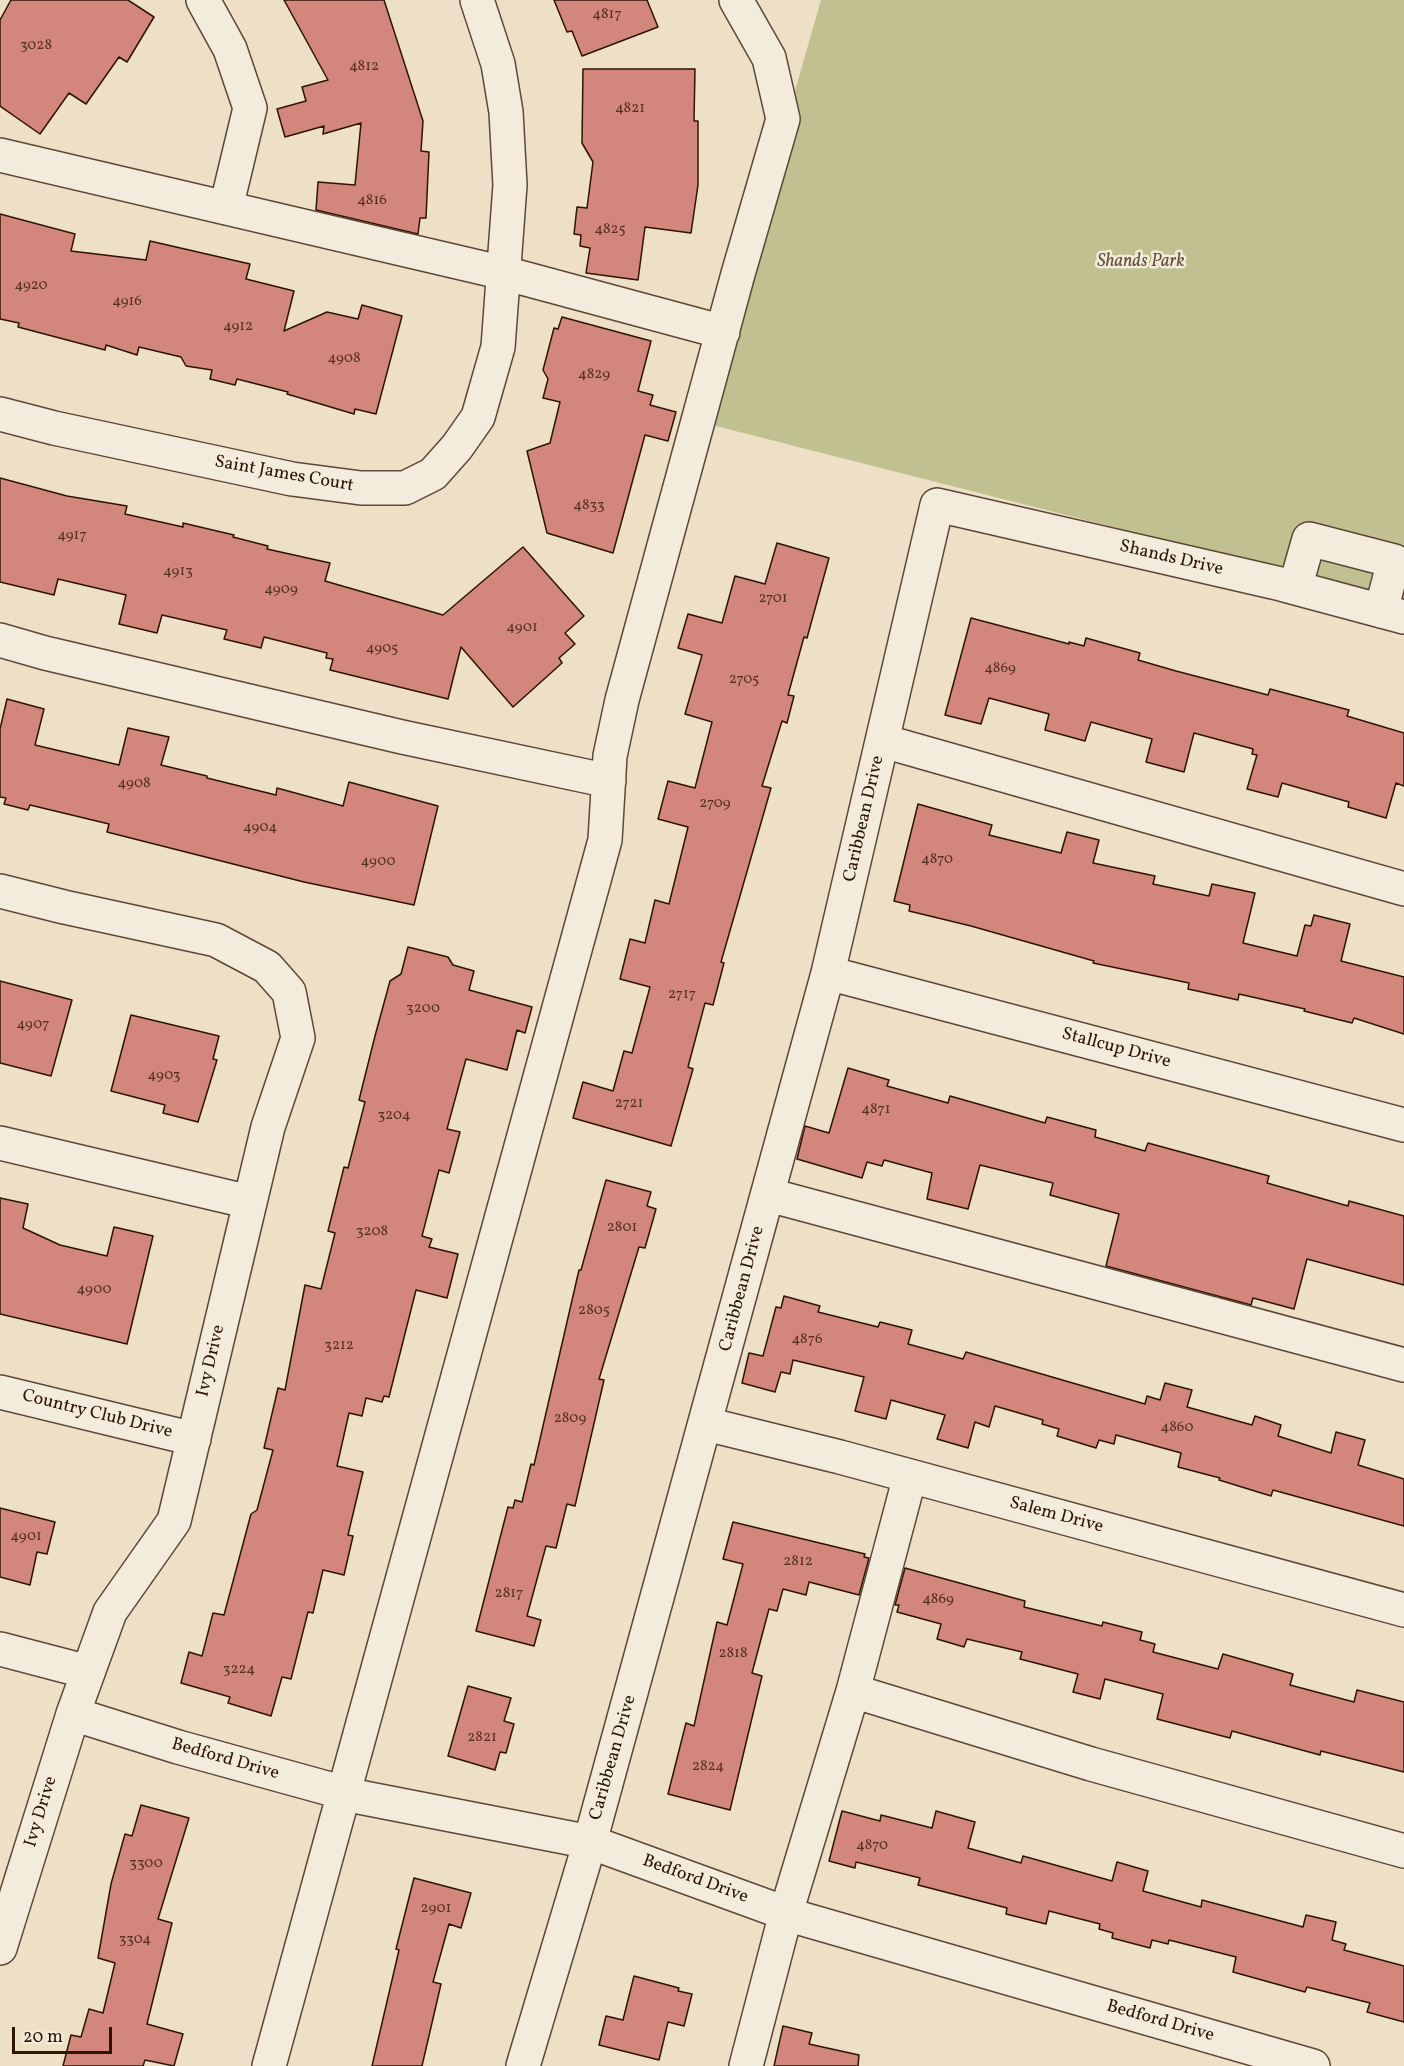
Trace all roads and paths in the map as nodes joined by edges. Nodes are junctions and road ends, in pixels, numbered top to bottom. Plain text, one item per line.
1 (203, 0) edge
2 (477, 0) edge
3 (736, 0) edge
4 (0, 155) edge
5 (226, 208) junction
6 (504, 273) junction
7 (723, 332) junction
8 (0, 414) edge
9 (937, 506) joint
10 (1295, 588) junction
11 (1392, 614) edge
12 (0, 640) edge
13 (883, 741) junction
14 (609, 781) junction
15 (1404, 889) edge
16 (0, 891) edge
17 (828, 973) junction
18 (1404, 1125) edge
19 (0, 1143) edge
20 (769, 1195) junction
21 (250, 1202) junction
22 (1404, 1365) edge
23 (0, 1392) edge
24 (706, 1424) junction
25 (194, 1439) junction
26 (910, 1476) junction
27 (1404, 1610) edge
28 (0, 1649) edge
29 (88, 1672) junction
30 (854, 1691) junction
31 (73, 1714) junction
32 (345, 1793) junction
33 (590, 1842) junction
34 (1404, 1851) edge
35 (786, 1913) junction
36 (0, 1948) edge
37 (269, 2066) edge
38 (523, 2066) edge
39 (746, 2066) edge
40 (1313, 2066) edge

1 - 5 street
2 - 6 street, Saint James Court
3 - 7 street
4 - 5 street
5 - 6 street
6 - 7 street
6 - 8 street, Saint James Court
7 - 14 street
9 - 10 street, Shands Drive
9 - 13 street, Caribbean Drive
10 - 11 street, Shands Drive
10 - 11 street
12 - 14 street
13 - 15 street
13 - 17 street, Caribbean Drive
14 - 32 street
16 - 21 street, Ivy Drive
17 - 18 street, Stallcup Drive
17 - 20 street, Caribbean Drive
19 - 21 street
20 - 22 street
20 - 24 street, Caribbean Drive
21 - 25 street, Ivy Drive
23 - 25 street, Country Club Drive
24 - 26 street, Salem Drive
24 - 33 street, Caribbean Drive
25 - 29 street, Ivy Drive
26 - 27 street, Salem Drive
26 - 30 street
28 - 29 street
29 - 31 street, Ivy Drive
30 - 34 street
30 - 35 street
31 - 32 street, Bedford Drive
31 - 36 street, Ivy Drive
32 - 33 street, Bedford Drive
32 - 37 street
33 - 35 street, Bedford Drive
33 - 38 street, Caribbean Drive
35 - 39 street
35 - 40 street, Bedford Drive

